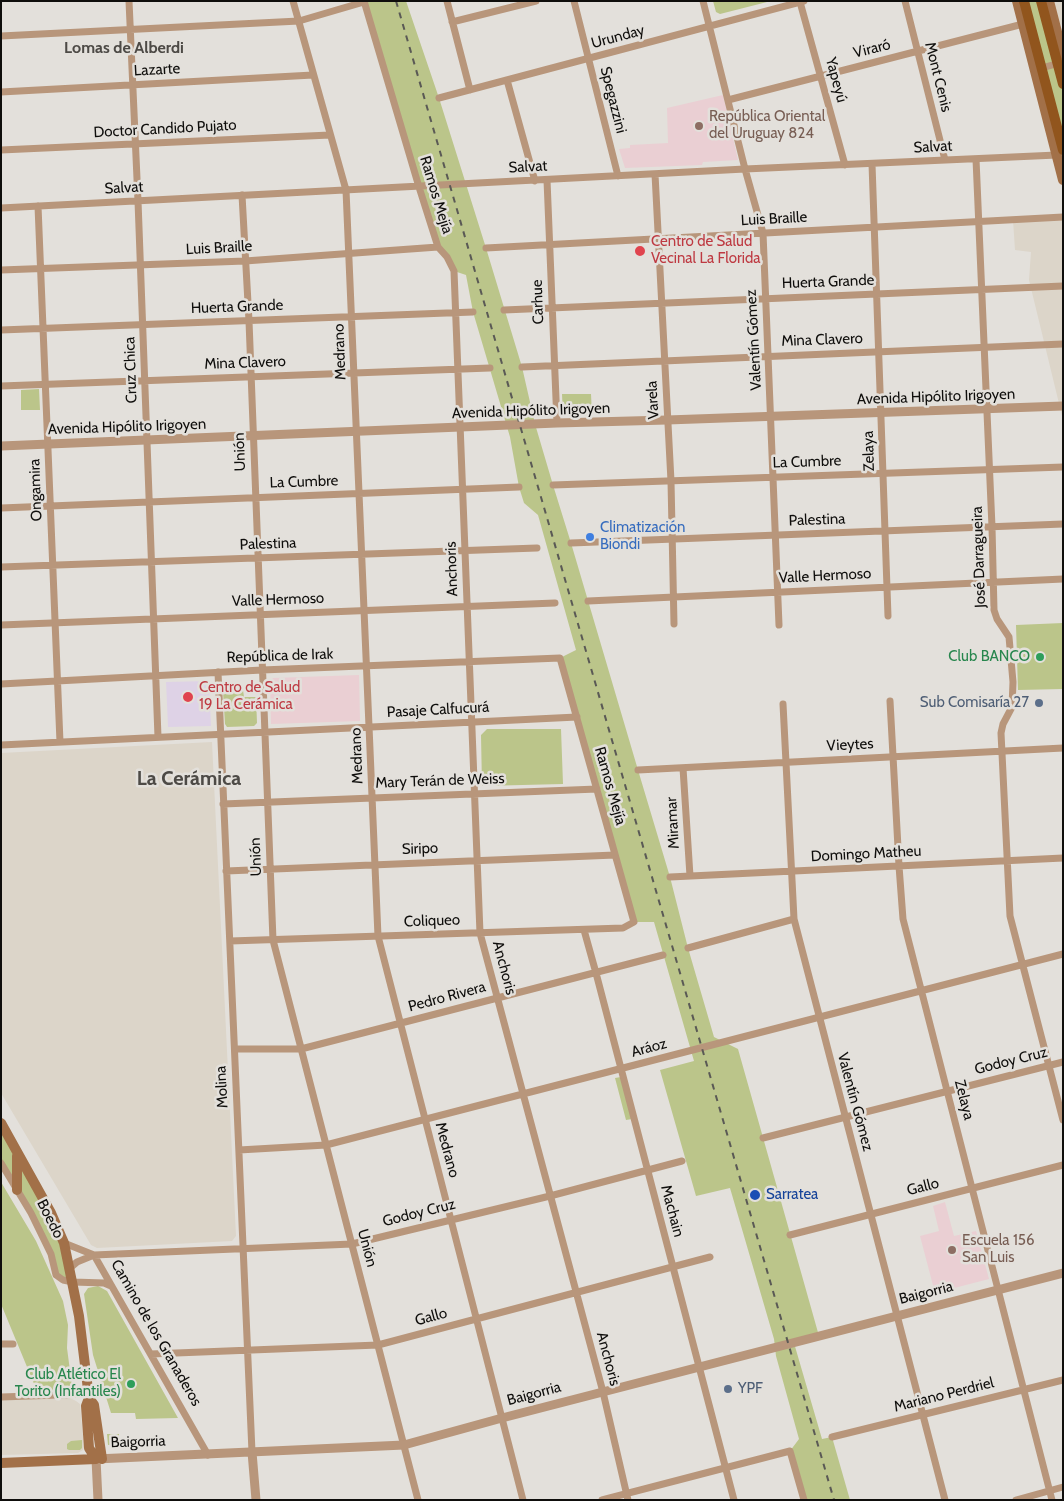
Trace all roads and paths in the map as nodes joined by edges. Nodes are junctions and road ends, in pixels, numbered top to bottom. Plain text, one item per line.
1 (129, 1) edge
2 (293, 1) edge
3 (447, 1) edge
4 (536, 1) edge
5 (574, 1) edge
6 (703, 1) edge
7 (905, 1) edge
8 (1017, 1) edge
9 (1024, 1) edge
10 (1041, 1) edge
11 (1049, 1) edge
12 (364, 2) edge
13 (802, 2) edge
14 (299, 20) junction
15 (452, 22) junction
16 (1023, 24) junction
17 (709, 26) junction
18 (130, 29) junction
19 (1, 36) edge
20 (918, 51) junction
21 (588, 59) junction
22 (1061, 60) edge
23 (1038, 69) junction
24 (313, 76) junction
25 (820, 76) junction
26 (507, 80) junction
27 (1063, 84) edge
28 (133, 85) junction
29 (470, 90) junction
30 (1, 92) edge
31 (439, 98) dead end
32 (728, 100) junction
33 (330, 135) junction
34 (135, 144) junction
35 (1, 150) edge
36 (1060, 152) edge
37 (976, 159) junction
38 (945, 160) junction
39 (872, 164) junction
40 (845, 165) junction
41 (745, 170) junction
42 (655, 174) junction
43 (618, 176) junction
44 (535, 180) junction
45 (547, 180) junction
46 (1063, 180) edge
47 (419, 187) junction
48 (346, 190) junction
49 (242, 195) junction
50 (138, 201) junction
51 (38, 206) junction
52 (1, 208) edge
53 (1063, 217) edge
54 (978, 222) junction
55 (874, 227) junction
56 (763, 233) junction
57 (658, 239) junction
58 (549, 244) junction
59 (438, 247) junction
60 (486, 248) dead end
61 (349, 254) junction
62 (245, 261) junction
63 (140, 265) junction
64 (41, 268) junction
65 (1, 270) edge
66 (1063, 286) edge
67 (982, 289) junction
68 (877, 294) junction
69 (766, 298) junction
70 (662, 303) junction
71 (552, 308) junction
72 (504, 310) dead end
73 (473, 312) dead end
74 (455, 313) junction
75 (352, 317) junction
76 (249, 321) junction
77 (143, 325) junction
78 (43, 329) junction
79 (1, 330) edge
80 (1063, 344) edge
81 (984, 347) junction
82 (879, 352) junction
83 (769, 356) junction
84 (665, 361) junction
85 (554, 366) junction
86 (522, 367) dead end
87 (490, 368) dead end
88 (458, 369) junction
89 (354, 372) junction
90 (251, 378) junction
91 (145, 380) junction
92 (46, 385) junction
93 (1, 386) edge
94 (1063, 406) edge
95 (986, 409) junction
96 (882, 413) junction
97 (771, 417) junction
98 (667, 420) junction
99 (556, 423) junction
100 (460, 427) junction
101 (357, 431) junction
102 (253, 435) junction
103 (147, 441) junction
104 (48, 444) junction
105 (1, 446) edge
106 (1063, 467) edge
107 (990, 470) junction
108 (884, 474) junction
109 (774, 477) junction
110 (671, 481) junction
111 (552, 486) dead end
112 (519, 487) dead end
113 (462, 489) junction
114 (360, 494) junction
115 (256, 498) junction
116 (150, 502) junction
117 (51, 506) junction
118 (1, 508) edge
119 (1063, 524) edge
120 (992, 527) junction
121 (886, 531) junction
122 (776, 535) junction
123 (673, 539) junction
124 (571, 543) dead end
125 (537, 548) dead end
126 (465, 551) junction
127 (362, 554) junction
128 (258, 558) junction
129 (152, 562) junction
130 (53, 565) junction
131 (1, 567) edge
132 (1063, 579) edge
133 (992, 582) junction
134 (888, 587) junction
135 (778, 592) junction
136 (673, 597) junction
137 (588, 601) dead end
138 (555, 603) dead end
139 (467, 606) junction
140 (364, 610) junction
141 (260, 614) junction
142 (888, 616) dead end
143 (154, 619) junction
144 (56, 623) junction
145 (674, 624) dead end
146 (1, 625) edge
147 (779, 625) dead end
148 (560, 658) joint
149 (469, 662) junction
150 (367, 666) junction
151 (262, 670) junction
152 (218, 672) junction
153 (156, 675) junction
154 (58, 681) junction
155 (1, 684) edge
156 (890, 701) dead end
157 (783, 704) dead end
158 (577, 717) junction
159 (472, 722) junction
160 (370, 727) junction
161 (265, 732) junction
162 (220, 735) junction
163 (158, 737) junction
164 (60, 742) junction
165 (1, 745) edge
166 (1063, 748) edge
167 (1002, 751) junction
168 (893, 757) junction
169 (786, 762) junction
170 (683, 768) junction
171 (638, 770) dead end
172 (597, 789) junction
173 (474, 794) junction
174 (372, 798) junction
175 (267, 802) junction
176 (223, 804) junction
177 (615, 855) junction
178 (1063, 858) edge
179 (477, 860) junction
180 (1008, 861) junction
181 (375, 865) junction
182 (899, 866) junction
183 (270, 869) junction
184 (226, 871) junction
185 (791, 871) junction
186 (690, 876) junction
187 (670, 877) dead end
188 (794, 919) junction
189 (634, 922) joint
190 (584, 930) junction
191 (480, 933) junction
192 (378, 936) junction
193 (273, 940) junction
194 (230, 941) junction
195 (688, 948) dead end
196 (1063, 954) edge
197 (663, 955) dead end
198 (1022, 964) junction
199 (596, 973) junction
200 (922, 991) junction
201 (498, 998) junction
202 (819, 1017) junction
203 (400, 1024) junction
204 (234, 1049) junction
205 (301, 1049) junction
206 (1063, 1062) edge
207 (1048, 1065) junction
208 (621, 1069) junction
209 (947, 1091) junction
210 (523, 1094) junction
211 (845, 1117) junction
212 (425, 1120) junction
213 (1063, 1120) edge
214 (1, 1123) edge
215 (763, 1138) dead end
216 (326, 1145) junction
217 (16, 1150) junction
218 (239, 1150) junction
219 (682, 1160) dead end
220 (1, 1163) edge
221 (1063, 1165) edge
222 (648, 1170) junction
223 (972, 1188) junction
224 (17, 1190) junction
225 (550, 1196) junction
226 (870, 1214) junction
227 (451, 1220) junction
228 (790, 1235) dead end
229 (64, 1243) junction
230 (352, 1244) junction
231 (243, 1249) junction
232 (94, 1255) junction
233 (710, 1257) dead end
234 (673, 1267) junction
235 (70, 1268) junction
236 (1063, 1273) edge
237 (73, 1282) junction
238 (111, 1286) junction
239 (999, 1290) junction
240 (576, 1293) junction
241 (897, 1316) junction
242 (477, 1320) junction
243 (1, 1344) edge
244 (13, 1344) dead end
245 (378, 1345) junction
246 (248, 1350) junction
247 (151, 1354) junction
248 (698, 1367) junction
249 (1063, 1380) edge
250 (1024, 1389) junction
251 (603, 1392) junction
252 (89, 1396) junction
253 (1, 1397) edge
254 (923, 1414) junction
255 (502, 1418) junction
256 (832, 1436) dead end
257 (404, 1445) junction
258 (252, 1452) junction
259 (208, 1455) junction
260 (99, 1459) junction
261 (1, 1463) edge
262 (725, 1467) junction
263 (1063, 1487) edge
264 (1050, 1491) junction
265 (627, 1497) edge
266 (98, 1500) edge
267 (256, 1500) edge
268 (418, 1500) edge
269 (523, 1500) edge
270 (602, 1500) edge
271 (734, 1500) edge
272 (804, 1500) edge
273 (945, 1500) edge
274 (1016, 1500) edge
275 (1052, 1500) edge

1 - 18 street, Cruz Chica
2 - 14 street, Medrano
3 - 15 street
4 - 15 street
5 - 21 street, Spegazzini
6 - 17 street, Valentín Gómez
7 - 20 street, Mont Cenis
8 - 16 main road
9 - 23 main road
10 - 22 main road
11 - 22 main road
12 - 14 street
12 - 47 street, Ramos Mejía
13 - 17 street, Urunday
13 - 25 street, Yapeyú
14 - 18 street
14 - 24 street, Medrano
15 - 29 street
16 - 20 street, Viraró
16 - 23 main road
17 - 21 street, Urunday
17 - 32 street, Valentín Gómez
18 - 19 street
18 - 28 street, Cruz Chica
20 - 25 street, Viraró
20 - 38 street, Mont Cenis
21 - 26 street, Urunday
21 - 43 street, Spegazzini
22 - 23 street
22 - 27 main road
23 - 36 main road
24 - 28 street, Lazarte
24 - 33 street, Medrano
25 - 32 street, Viraró
25 - 40 street, Yapeyú
26 - 29 street, Urunday
26 - 44 street
28 - 30 street, Lazarte
28 - 34 street, Cruz Chica
29 - 31 street, Urunday
32 - 41 street, Valentín Gómez
33 - 34 street, Doctor Candido Pujato
33 - 48 street, Medrano
34 - 35 street, Doctor Candido Pujato
34 - 50 street, Cruz Chica
36 - 37 street, Salvat
36 - 46 main road
37 - 38 street, Salvat
37 - 54 street, José Darragueira
38 - 39 street, Salvat
39 - 40 street, Salvat
39 - 55 street, Zelaya
40 - 41 street, Salvat
41 - 42 street, Salvat
41 - 56 street, Valentín Gómez
42 - 43 street, Salvat
42 - 57 street, Varela
43 - 45 street, Salvat
44 - 45 street, Salvat
44 - 47 street, Salvat
45 - 58 street, Carhue
47 - 48 street, Salvat
47 - 59 street, Ramos Mejía
48 - 49 street, Salvat
48 - 61 street, Medrano
49 - 50 street, Salvat
49 - 62 street, Unión
50 - 51 street, Salvat
50 - 63 street, Cruz Chica
51 - 52 street, Salvat
51 - 64 street, Ongamira
53 - 54 street, Luis Braille
54 - 55 street, Luis Braille
54 - 67 street, José Darragueira
55 - 56 street, Luis Braille
55 - 68 street, Zelaya
56 - 57 street, Luis Braille
56 - 69 street, Valentín Gómez
57 - 58 street, Luis Braille
57 - 70 street, Varela
58 - 60 street, Luis Braille
58 - 71 street, Carhue
59 - 61 street, Luis Braille
59 - 74 street, Ramos Mejía
61 - 62 street, Luis Braille
61 - 75 street, Medrano
62 - 63 street, Luis Braille
62 - 76 street, Unión
63 - 64 street, Luis Braille
63 - 77 street, Cruz Chica
64 - 65 street, Luis Braille
64 - 78 street, Ongamira
66 - 67 street, Huerta Grande
67 - 68 street, Huerta Grande
67 - 81 street, José Darragueira
68 - 69 street, Huerta Grande
68 - 82 street, Zelaya
69 - 70 street, Huerta Grande
69 - 83 street, Valentín Gómez
70 - 71 street, Huerta Grande
70 - 84 street, Varela
71 - 72 street, Huerta Grande
71 - 85 street, Carhue
73 - 74 street, Huerta Grande
74 - 75 street, Huerta Grande
74 - 88 street, Ramos Mejía
75 - 76 street, Huerta Grande
75 - 89 street, Medrano
76 - 77 street, Huerta Grande
76 - 90 street, Unión
77 - 78 street, Huerta Grande
77 - 91 street, Cruz Chica
78 - 79 street, Huerta Grande
78 - 92 street, Ongamira
80 - 81 street, Mina Clavero
81 - 82 street, Mina Clavero
81 - 95 street, José Darragueira
82 - 83 street, Mina Clavero
82 - 96 street, Zelaya
83 - 84 street, Mina Clavero
83 - 97 street, Valentín Gómez
84 - 85 street, Mina Clavero
84 - 98 street, Varela
85 - 86 street, Mina Clavero
85 - 99 street, Carhue
87 - 88 street, Mina Clavero
88 - 89 street, Mina Clavero
88 - 100 street, Ramos Mejía
89 - 90 street, Mina Clavero
89 - 101 street, Medrano
90 - 91 street, Mina Clavero
90 - 102 street, Unión
91 - 92 street, Mina Clavero
91 - 103 street, Cruz Chica
92 - 93 street, Mina Clavero
92 - 104 street, Ongamira
94 - 95 street, Avenida Hipólito Irigoyen
95 - 96 street, Avenida Hipólito Irigoyen
95 - 107 street, José Darragueira
96 - 97 street, Avenida Hipólito Irigoyen
96 - 108 street, Zelaya
97 - 98 street, Avenida Hipólito Irigoyen
97 - 109 street, Valentín Gómez
98 - 99 street, Avenida Hipólito Irigoyen
98 - 110 street, Varela
99 - 100 street, Avenida Hipólito Irigoyen
100 - 101 street, Avenida Hipólito Irigoyen
100 - 113 street, Anchoris
101 - 102 street, Avenida Hipólito Irigoyen
101 - 114 street, Medrano
102 - 103 street, Avenida Hipólito Irigoyen
102 - 115 street, Unión
103 - 104 street, Avenida Hipólito Irigoyen
103 - 116 street, Cruz Chica
104 - 105 street, Avenida Hipólito Irigoyen
104 - 117 street, Ongamira
106 - 107 street, La Cumbre
107 - 108 street, La Cumbre
107 - 120 street, José Darragueira
108 - 109 street, La Cumbre
108 - 121 street, Zelaya
109 - 110 street, La Cumbre
109 - 122 street, Valentín Gómez
110 - 111 street, La Cumbre
110 - 123 street, Varela
112 - 113 street, La Cumbre
113 - 114 street, La Cumbre
113 - 126 street, Anchoris
114 - 115 street, La Cumbre
114 - 127 street, Medrano
115 - 116 street, La Cumbre
115 - 128 street, Unión
116 - 117 street, La Cumbre
116 - 129 street, Cruz Chica
117 - 118 street, La Cumbre
117 - 130 street, Ongamira
119 - 120 street, Palestina
120 - 121 street, Palestina
120 - 133 street, José Darragueira
121 - 122 street, Palestina
121 - 134 street, Zelaya
122 - 123 street, Palestina
122 - 135 street, Valentín Gómez
123 - 124 street, Palestina
123 - 136 street, Varela
125 - 126 street, Palestina
126 - 127 street, Palestina
126 - 139 street, Anchoris
127 - 128 street, Palestina
127 - 140 street, Medrano
128 - 129 street, Palestina
128 - 141 street, Unión
129 - 130 street, Palestina
129 - 143 street, Cruz Chica
130 - 131 street, Palestina
130 - 144 street, Ongamira
132 - 133 street, Valle Hermoso
133 - 134 street, Valle Hermoso
133 - 167 street, José Darragueira
134 - 135 street, Valle Hermoso
134 - 142 street, Zelaya
135 - 136 street, Valle Hermoso
135 - 147 street, Valentín Gómez
136 - 137 street, Valle Hermoso
136 - 145 street, Varela
138 - 139 street, Valle Hermoso
139 - 140 street, Valle Hermoso
139 - 149 street, Anchoris
140 - 141 street, Valle Hermoso
140 - 150 street, Medrano
141 - 143 street, Valle Hermoso
141 - 151 street, Unión
143 - 144 street, Valle Hermoso
143 - 153 street, Cruz Chica
144 - 146 street, Valle Hermoso
144 - 154 street, Ongamira
148 - 149 street, República de Irak
148 - 158 street, Ramos Mejía
149 - 150 street, República de Irak
149 - 159 street, Anchoris
150 - 151 street, República de Irak
150 - 160 street, Medrano
151 - 152 street, República de Irak
151 - 161 street, Unión
152 - 153 street, República de Irak
152 - 162 street, Molina
153 - 154 street, República de Irak
153 - 163 street, Cruz Chica
154 - 155 street, República de Irak
154 - 164 street, Ongamira
156 - 168 street, Zelaya
157 - 169 street, Valentín Gómez
158 - 159 street, Pasaje Calfucurá
158 - 172 street, Ramos Mejía
159 - 160 street, Pasaje Calfucurá
159 - 173 street, Anchoris
160 - 161 street, Pasaje Calfucurá
160 - 174 street, Medrano
161 - 162 street, Pasaje Calfucurá
161 - 175 street, Unión
162 - 163 street, Pasaje Calfucurá
162 - 176 street, Molina
163 - 164 street, Pasaje Calfucurá
164 - 165 street, Pasaje Calfucurá
166 - 167 street, Vieytes
167 - 168 street, Vieytes
167 - 180 street, José Darragueira
168 - 169 street, Vieytes
168 - 182 street, Zelaya
169 - 170 street, Vieytes
169 - 185 street, Valentín Gómez
170 - 171 street, Vieytes
170 - 186 street, Miramar
172 - 173 street, Mary Terán de Weiss
172 - 177 street, Ramos Mejía
173 - 174 street, Mary Terán de Weiss
173 - 179 street, Anchoris
174 - 175 street, Mary Terán de Weiss
174 - 181 street, Medrano
175 - 176 street, Mary Terán de Weiss
175 - 183 street, Unión
176 - 184 street, Molina
177 - 179 street, Siripo
177 - 189 street, Ramos Mejía
178 - 180 street, Domingo Matheu
179 - 181 street, Siripo
179 - 191 street, Anchoris
180 - 182 street, Domingo Matheu
180 - 198 street, José Darragueira
181 - 183 street, Siripo
181 - 192 street, Medrano
182 - 185 street, Domingo Matheu
182 - 200 street, Zelaya
183 - 184 street, Siripo
183 - 193 street, Unión
184 - 194 street, Molina
185 - 186 street, Domingo Matheu
185 - 188 street, Valentín Gómez
186 - 187 street, Domingo Matheu
188 - 195 street
188 - 202 street, Valentín Gómez
189 - 190 street, Coliqueo
190 - 191 street, Coliqueo
190 - 199 street, Machain
191 - 192 street, Coliqueo
191 - 201 street, Anchoris
192 - 193 street, Coliqueo
192 - 203 street, Medrano
193 - 194 street, Coliqueo
193 - 205 street, Unión
194 - 204 street, Molina
196 - 198 street, Aráoz
197 - 199 street, Pedro Rivera
198 - 200 street, Aráoz
198 - 207 street, José Darragueira
199 - 201 street, Pedro Rivera
199 - 208 street, Machain
200 - 202 street, Aráoz
200 - 209 street, Zelaya
201 - 203 street, Pedro Rivera
201 - 210 street, Anchoris
202 - 208 street, Aráoz
202 - 211 street, Valentín Gómez
203 - 205 street, Pedro Rivera
203 - 212 street, Medrano
204 - 205 street, Pedro Rivera
204 - 218 street, Molina
205 - 216 street, Unión
206 - 207 street, Godoy Cruz
207 - 209 street, Godoy Cruz
207 - 213 street, José Darragueira
208 - 210 street, Aráoz
208 - 222 street, Machain
209 - 211 street, Godoy Cruz
209 - 223 street, Zelaya
210 - 212 street, Aráoz
210 - 225 street, Anchoris
211 - 215 street, Godoy Cruz
211 - 226 street, Valentín Gómez
212 - 216 street, Aráoz
212 - 227 street, Medrano
214 - 217 main road
216 - 218 street, Aráoz
216 - 230 street, Unión
217 - 224 main road
217 - 229 main road
218 - 231 street, Molina
219 - 222 street, Godoy Cruz
220 - 224 street, Boedo
221 - 223 street, Gallo
222 - 225 street, Godoy Cruz
222 - 234 street, Machain
223 - 226 street, Gallo
223 - 239 street, Zelaya
224 - 237 street, Boedo
225 - 227 street, Godoy Cruz
225 - 240 street, Anchoris
226 - 228 street, Gallo
226 - 241 street, Valentín Gómez
227 - 230 street, Godoy Cruz
227 - 242 street, Medrano
229 - 232 street, Camino de los Granaderos
229 - 235 main road
230 - 231 street, Godoy Cruz
230 - 245 street, Unión
231 - 232 street, Godoy Cruz
231 - 246 street, Molina
232 - 235 street, Godoy Cruz
232 - 238 street, Camino de los Granaderos
233 - 234 street, Gallo
234 - 240 street, Gallo
234 - 248 street, Machain
235 - 237 main road
236 - 239 street, Baigorria
237 - 238 street
237 - 252 main road
238 - 247 street, Camino de los Granaderos
239 - 241 street, Baigorria
239 - 250 street, Zelaya
240 - 242 street, Gallo
240 - 251 street, Anchoris
241 - 248 street, Baigorria
241 - 254 street, Valentín Gómez
242 - 245 street, Gallo
242 - 255 street, Medrano
243 - 244 street
245 - 246 street, Gallo
245 - 257 street, Unión
246 - 247 street, Gallo
246 - 258 street, Molina
247 - 259 street, Camino de los Granaderos
248 - 251 street, Baigorria
248 - 262 street, Machain
249 - 250 street, Mariano Perdriel
250 - 254 street, Mariano Perdriel
250 - 264 street, Zelaya
251 - 255 street, Baigorria
251 - 265 street, Anchoris
252 - 253 street
252 - 260 main road
254 - 256 street, Mariano Perdriel
254 - 273 street, Valentín Gómez
255 - 257 street, Baigorria
255 - 269 street, Medrano
257 - 258 street, Baigorria
257 - 268 street, Unión
258 - 259 street, Baigorria
258 - 267 street, Molina
259 - 260 street, Baigorria
260 - 261 main road, Baigorria
260 - 266 street
262 - 265 street
262 - 271 street, Machain
262 - 272 street
263 - 264 street
264 - 274 street
264 - 275 street, Zelaya
265 - 270 street

